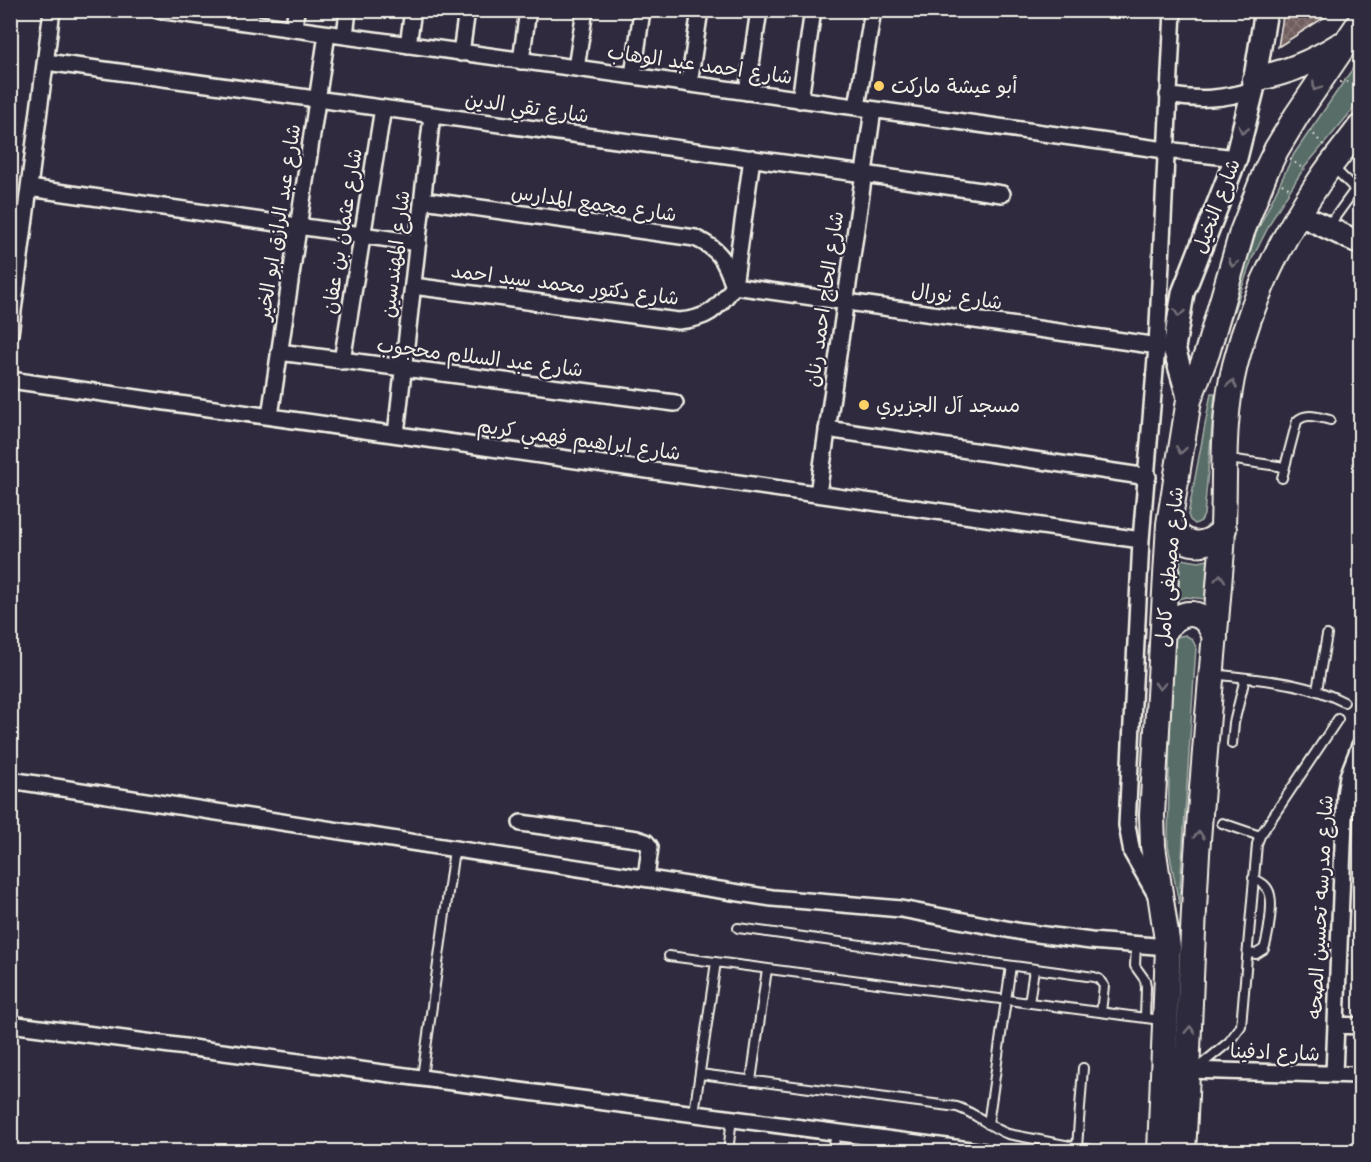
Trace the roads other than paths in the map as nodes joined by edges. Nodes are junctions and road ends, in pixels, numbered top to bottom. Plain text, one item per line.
1 (52, 10) edge
2 (159, 10) edge
3 (296, 10) edge
4 (348, 10) edge
5 (413, 10) edge
6 (467, 10) edge
7 (528, 10) edge
8 (585, 10) edge
9 (642, 10) edge
10 (700, 10) edge
11 (759, 10) edge
12 (813, 10) edge
13 (873, 10) edge
14 (1173, 10) edge
15 (1266, 10) edge
16 (220, 15) edge
17 (1357, 28) edge
18 (294, 29) junction
19 (327, 34) junction
20 (345, 36) junction
21 (408, 45) junction
22 (461, 52) junction
23 (521, 61) junction
24 (46, 62) junction
25 (576, 68) junction
26 (633, 76) junction
27 (689, 84) junction
28 (1254, 84) junction
29 (747, 92) junction
30 (1168, 95) junction
31 (317, 99) junction
32 (801, 100) junction
33 (857, 107) junction
34 (383, 108) junction
35 (873, 110) junction
36 (432, 115) junction
37 (1360, 127) edge
38 (1165, 150) junction
39 (752, 158) junction
40 (1236, 158) junction
41 (864, 174) junction
42 (1318, 184) junction
43 (29, 188) junction
44 (1002, 194) dead end
45 (423, 200) junction
46 (298, 226) junction
47 (1327, 228) junction
48 (363, 235) junction
49 (418, 243) junction
50 (1360, 243) edge
51 (413, 286) junction
52 (734, 286) junction
53 (845, 302) junction
54 (10, 334) edge
55 (1166, 347) junction
56 (279, 352) junction
57 (342, 361) junction
58 (403, 368) junction
59 (10, 380) edge
60 (1189, 400) junction
61 (675, 404) dead end
62 (270, 416) junction
63 (1330, 420) dead end
64 (827, 429) junction
65 (396, 434) junction
66 (1224, 459) junction
67 (1285, 467) junction
68 (1148, 477) junction
69 (1282, 478) dead end
70 (818, 494) junction
71 (1169, 524) junction
72 (1224, 529) junction
73 (1141, 540) junction
74 (1164, 632) junction
75 (1327, 635) dead end
76 (1215, 638) junction
77 (1212, 673) junction
78 (1245, 678) junction
79 (1317, 690) junction
80 (1344, 702) dead end
81 (1338, 719) dead end
82 (1232, 744) dead end
83 (1360, 745) edge
84 (10, 780) edge
85 (1344, 814) junction
86 (1360, 815) edge
87 (521, 823) dead end
88 (1222, 824) dead end
89 (1260, 836) junction
90 (454, 850) junction
91 (646, 878) junction
92 (1253, 878) junction
93 (1161, 903) junction
94 (738, 928) dead end
95 (1136, 945) junction
96 (1168, 947) junction
97 (1248, 953) junction
98 (669, 956) dead end
99 (716, 962) junction
100 (1011, 966) junction
101 (767, 969) junction
102 (1034, 969) junction
103 (1006, 1000) junction
104 (1029, 1003) junction
105 (1101, 1012) junction
106 (1155, 1019) junction
107 (10, 1024) edge
108 (1336, 1025) junction
109 (1360, 1026) edge
110 (1083, 1068) dead end
111 (1191, 1070) junction
112 (700, 1074) junction
113 (1334, 1074) junction
114 (1360, 1075) edge
115 (422, 1077) junction
116 (751, 1081) junction
117 (694, 1113) junction
118 (732, 1118) junction
119 (988, 1124) junction
120 (836, 1132) junction
121 (1077, 1147) junction
122 (728, 1152) edge
123 (833, 1152) edge
124 (985, 1152) edge
125 (1101, 1152) edge
126 (1160, 1152) edge
127 (1183, 1152) edge

1 - 24 street
2 - 16 street, شارع احمد عبد الوهاب
3 - 18 street
4 - 20 street
5 - 21 street
6 - 22 street
7 - 23 street
8 - 25 street
9 - 26 street
10 - 27 street
11 - 29 street
12 - 32 street
13 - 33 street
14 - 30 street
15 - 28 main road, شارع النخيل
16 - 18 street, شارع احمد عبد الوهاب
17 - 28 main road
17 -> 60 main road, شارع مصطفى كامل
18 - 19 street, شارع احمد عبد الوهاب
19 - 20 street, شارع احمد عبد الوهاب
19 - 31 street, شارع عبد الرازق ابو الخير
20 - 21 street, شارع احمد عبد الوهاب
21 - 22 street, شارع احمد عبد الوهاب
22 - 23 street, شارع احمد عبد الوهاب
23 - 25 street, شارع احمد عبد الوهاب
24 - 31 street, شارع تقي الدين
24 - 43 street
25 - 26 street, شارع احمد عبد الوهاب
26 - 27 street, شارع احمد عبد الوهاب
27 - 29 street, شارع احمد عبد الوهاب
28 - 30 street
28 -> 40 main road, شارع النخيل
29 - 32 street, شارع احمد عبد الوهاب
30 - 38 street
31 - 34 street, شارع تقي الدين
31 - 46 street, شارع عبد الرازق ابو الخير
32 - 33 street, شارع احمد عبد الوهاب
33 - 35 street, شارع احمد عبد الوهاب
34 - 36 street, شارع تقي الدين
34 - 48 street, شارع عثمان بن عفان
35 - 38 street, شارع احمد عبد الوهاب
35 - 41 street, شارع الحاج احمد رنان
36 - 39 street, شارع تقي الدين
36 - 45 street, شارع المهندسين
37 - 42 main road
38 - 40 street, شارع احمد عبد الوهاب
38 - 55 street
39 - 41 street, شارع تقي الدين
39 - 52 street
40 -> 55 main road, شارع النخيل
41 - 44 street, شارع تقي الدين
41 - 53 street, شارع الحاج احمد رنان
42 - 47 main road
42 - 47 lane
66 -> 42 main road
43 - 46 street
43 - 54 street
45 - 49 street, شارع المهندسين
45 - 52 street, شارع مجمع المدارس
46 - 48 street
46 - 56 street, شارع عبد الرازق ابو الخير
47 - 50 main road
48 - 49 street
48 - 57 street, شارع عثمان بن عفان
49 - 51 street, شارع المهندسين
51 - 52 street, شارع دكتور محمد سيد احمد
51 - 58 street, شارع المهندسين
52 - 53 street, شارع نورال
53 - 55 street, شارع نورال
53 - 64 street, شارع الحاج احمد رنان
55 - 60 main road, شارع النخيل
55 - 68 street
56 - 57 street, شارع عبد السلام محجوب
56 - 62 street, شارع عبد الرازق ابو الخير
57 - 58 street, شارع عبد السلام محجوب
58 - 61 street, شارع عبد السلام محجوب
58 - 65 street, شارع المهندسين
59 - 62 street, شارع ابراهيم فهمي كريم
60 -> 71 main road, شارع مصطفى كامل
62 - 65 street, شارع ابراهيم فهمي كريم
63 - 67 lane
64 - 68 street
64 - 70 street, شارع الحاج احمد رنان
65 - 70 street, شارع ابراهيم فهمي كريم
66 - 67 lane
66 - 72 main road
67 - 69 lane
68 - 73 street
70 - 73 street, شارع ابراهيم فهمي كريم
71 - 72 main road
71 - 74 main road, شارع مصطفى كامل
76 -> 72 main road
73 - 93 street
74 - 76 main road
74 -> 93 main road, شارع مصطفى كامل
75 - 79 lane
76 - 77 main road
77 - 78 lane
111 -> 77 main road
78 - 79 lane
78 - 82 lane
79 - 80 lane
81 - 89 lane
83 - 85 street, شارع مدرسه تحسين الصحه
84 - 90 street
85 - 86 street
85 - 108 street, شارع مدرسه تحسين الصحه
87 - 91 street
88 - 89 lane
89 - 92 lane
90 - 91 street
90 - 115 lane
91 - 95 street
92 - 97 lane
92 - 97 lane
93 - 96 main road, شارع مصطفى كامل
94 - 100 lane
95 - 96 street
95 - 106 lane
96 - 106 main road, شارع مصطفى كامل
97 - 111 lane
98 - 99 lane
99 - 101 lane
99 - 112 lane
100 - 102 lane
100 - 103 lane
101 - 103 lane
101 - 116 lane
102 - 104 lane
102 - 105 lane
103 - 104 lane
103 - 119 lane
104 - 105 lane
105 - 106 lane
106 - 126 main road, شارع مصطفى كامل
107 - 115 street
108 - 109 street
108 - 113 street, شارع مدرسه تحسين الصحه
110 - 121 lane
111 - 113 street, شارع ادفينا
111 - 127 main road
112 - 116 lane
112 - 117 lane
113 - 114 street, شارع ادفينا
115 - 117 street
116 - 119 lane
117 - 118 street
118 - 120 street
118 - 122 lane
119 - 121 lane
120 - 123 lane
120 - 124 street
121 - 125 lane

